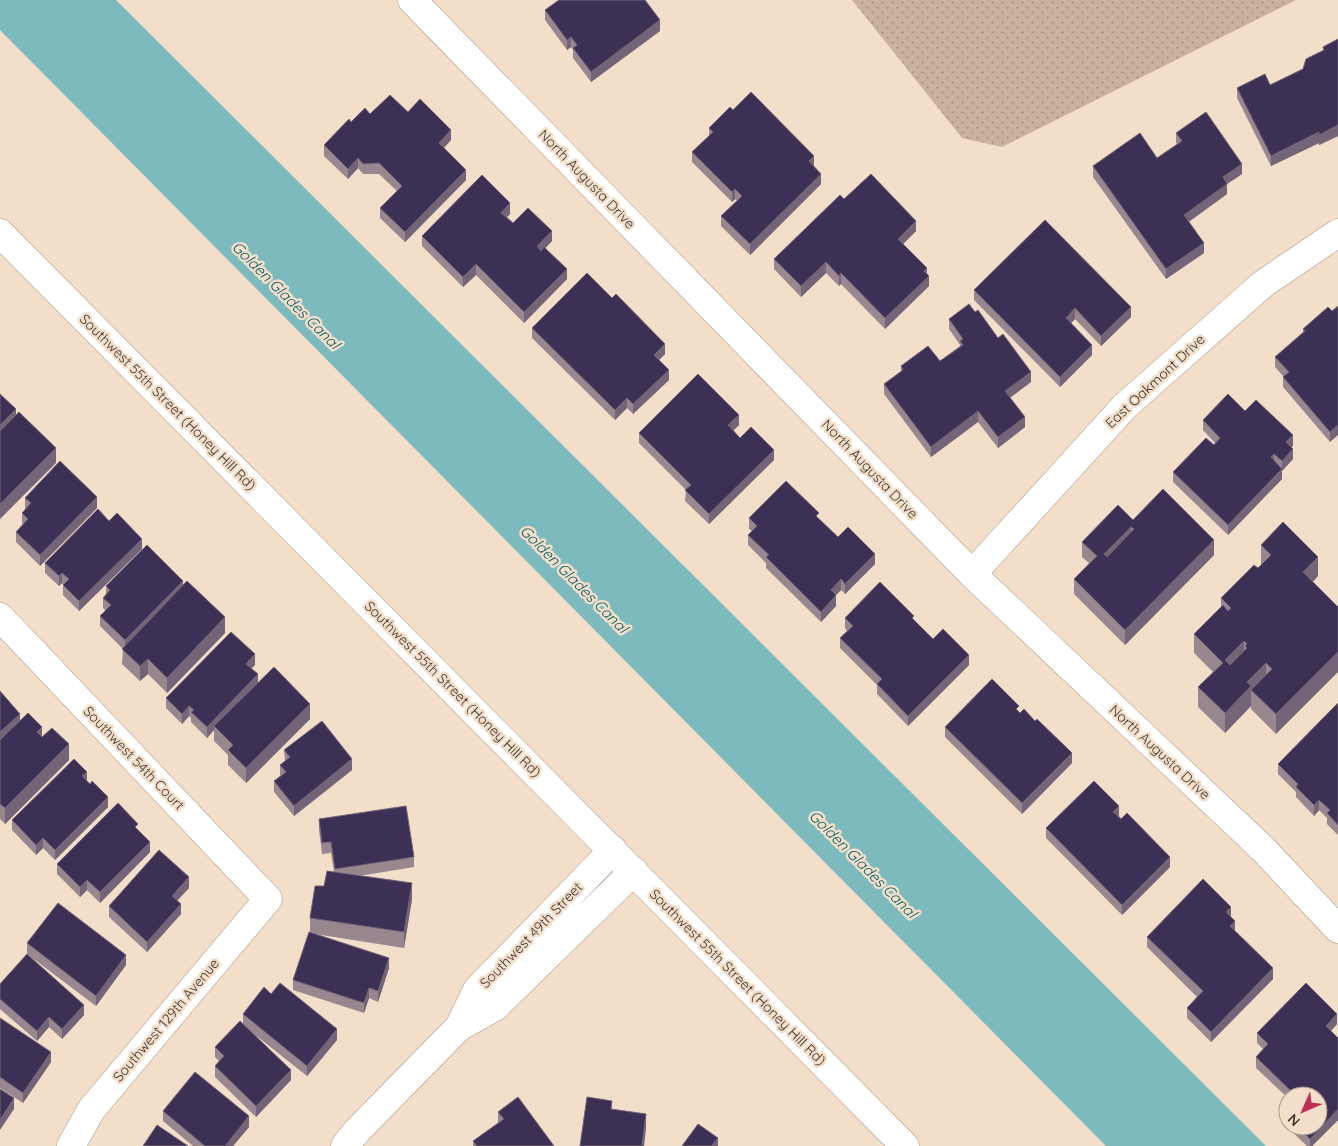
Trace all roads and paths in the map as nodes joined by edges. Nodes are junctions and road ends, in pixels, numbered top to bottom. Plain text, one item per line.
1 (412, 0) edge
2 (0, 233) edge
3 (1338, 233) edge
4 (972, 574) junction
5 (0, 617) edge
6 (613, 850) junction
7 (634, 871) junction
8 (268, 899) joint
9 (1338, 929) edge
10 (459, 1027) junction
11 (71, 1146) edge
12 (345, 1146) edge
13 (906, 1146) edge

1 - 4 street, North Augusta Drive
2 - 6 street, Southwest 55th Street (Honey Hill Rd)
3 - 4 street, East Oakmont Drive
4 - 9 street, North Augusta Drive
5 - 8 street, Southwest 54th Court
6 - 7 street, Southwest 55th Street (Honey Hill Rd)
6 - 10 street, Southwest 49th Street
7 - 10 street, Southwest 49th Street
7 - 13 street, Southwest 55th Street (Honey Hill Rd)
8 - 11 street, Southwest 129th Avenue
10 - 12 street, Southwest 49th Street

